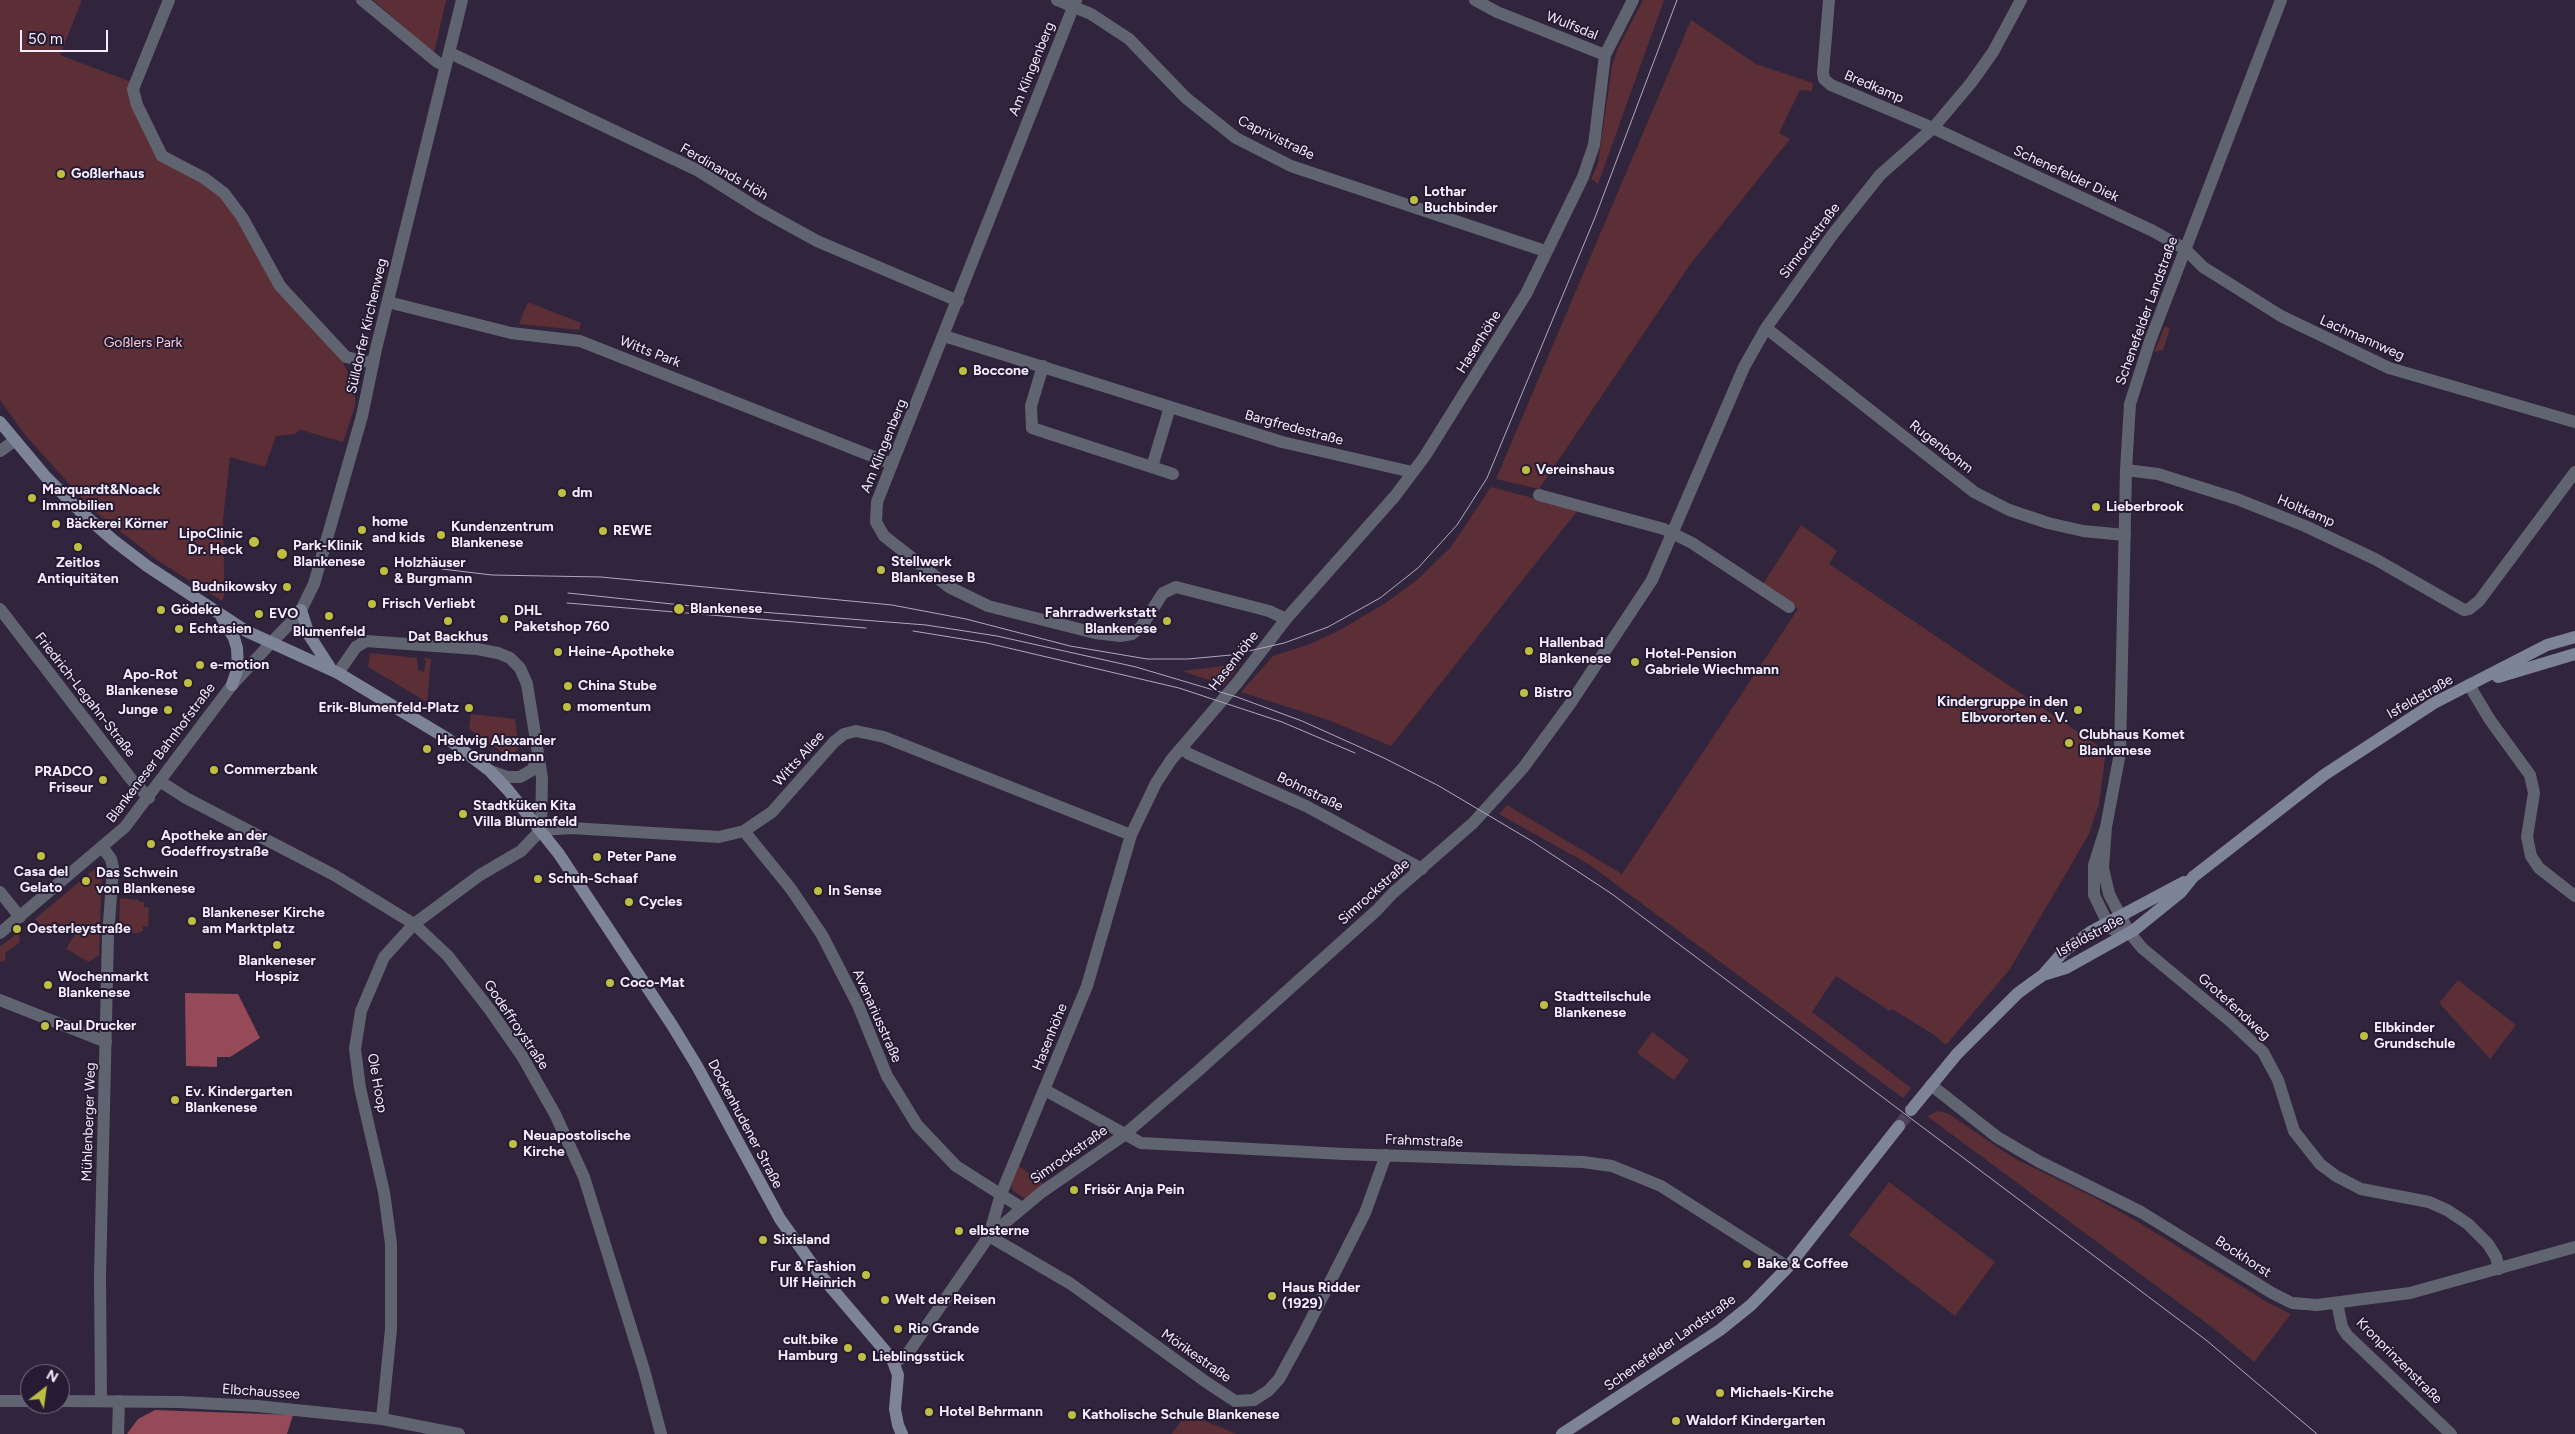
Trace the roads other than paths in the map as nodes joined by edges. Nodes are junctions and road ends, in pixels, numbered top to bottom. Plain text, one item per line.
1 (169, 0) edge
2 (362, 0) edge
3 (462, 0) edge
4 (1057, 0) edge
5 (1474, 0) edge
6 (1634, 0) edge
7 (1829, 0) edge
8 (2021, 0) edge
9 (2281, 0) edge
10 (1075, 3) edge
11 (450, 53) junction
12 (1605, 55) junction
13 (446, 66) junction
14 (1933, 128) junction
15 (2185, 249) junction
16 (1545, 251) junction
17 (958, 301) junction
18 (388, 302) junction
19 (1766, 328) junction
20 (944, 336) junction
21 (373, 363) junction
22 (1043, 366) junction
23 (1170, 407) junction
24 (0, 422) edge
25 (2575, 422) edge
26 (14, 441) junction
27 (0, 451) edge
28 (892, 464) junction
29 (1152, 467) junction
30 (2126, 470) junction
31 (1412, 472) junction
32 (2575, 472) edge
33 (1173, 474) dead end
34 (1539, 495) dead end
35 (1673, 533) junction
36 (2125, 535) junction
37 (1789, 607) dead end
38 (0, 609) edge
39 (302, 610) junction
40 (219, 614) junction
41 (1286, 619) junction
42 (2575, 637) edge
43 (270, 644) junction
44 (2575, 654) edge
45 (334, 671) junction
46 (232, 685) junction
47 (2469, 685) junction
48 (1181, 748) junction
49 (540, 757) junction
50 (490, 771) junction
51 (161, 782) junction
52 (149, 798) junction
53 (2106, 827) junction
54 (541, 830) junction
55 (744, 832) junction
56 (1131, 835) junction
57 (103, 848) junction
58 (1422, 869) junction
59 (2193, 878) junction
60 (0, 892) edge
61 (2575, 896) edge
62 (20, 917) junction
63 (2121, 917) junction
64 (414, 924) junction
65 (2106, 924) junction
66 (2129, 932) junction
67 (0, 933) edge
68 (2043, 975) junction
69 (0, 1000) edge
70 (106, 1042) junction
71 (1931, 1085) junction
72 (1045, 1090) junction
73 (1911, 1110) tunnel mouth
74 (1899, 1126) tunnel mouth
75 (1124, 1135) junction
76 (1386, 1155) junction
77 (1001, 1194) junction
78 (1022, 1208) junction
79 (989, 1236) junction
80 (2575, 1247) edge
81 (1788, 1267) junction
82 (2499, 1269) junction
83 (2337, 1303) junction
84 (894, 1363) junction
85 (0, 1401) edge
86 (20, 1401) edge
87 (70, 1401) edge
88 (101, 1401) junction
89 (119, 1401) junction
90 (382, 1419) junction
91 (118, 1434) edge
92 (459, 1434) edge
93 (661, 1434) edge
94 (902, 1434) edge
95 (1562, 1434) edge
96 (2452, 1434) edge

1 - 21 street
2 - 13 street
3 - 11 street, Sülldorfer Kirchenweg
4 - 10 street, Caprivistraße
5 - 12 street, Wulfsdal
6 - 12 street, Hasenhöhe
7 - 14 street, Bredkamp
8 - 14 street, Simrockstraße
9 - 15 street, Schenefelder Landstraße
10 - 16 street, Caprivistraße
10 - 17 street, Am Klingenberg
11 - 13 street, Sülldorfer Kirchenweg
11 - 17 street, Ferdinands Höh
12 - 16 street, Hasenhöhe
13 - 18 street, Sülldorfer Kirchenweg
14 - 15 street, Schenefelder Diek
14 - 19 street, Simrockstraße
15 - 25 street, Lachmannweg
15 - 30 street, Schenefelder Landstraße
16 - 31 street, Hasenhöhe
17 - 20 street, Am Klingenberg
18 - 21 street, Sülldorfer Kirchenweg
18 - 28 street, Witts Park
19 - 35 street, Simrockstraße
19 - 36 street, Rugenbohm
20 - 22 street, Bargfredestraße
20 - 28 street, Am Klingenberg
21 - 39 street, Sülldorfer Kirchenweg
22 - 23 street, Bargfredestraße
22 - 29 street
23 - 29 street
23 - 31 street, Bargfredestraße
24 - 26 main road
26 - 27 street
26 - 40 main road
28 - 41 street, Am Klingenberg
29 - 33 street
30 - 32 street, Holtkamp
30 - 36 street, Schenefelder Landstraße
31 - 41 street, Hasenhöhe
34 - 35 street
35 - 37 street
35 - 58 street, Simrockstraße
36 - 53 street, Schenefelder Landstraße
38 - 52 street, Friedrich-Legahn-Straße
39 - 43 street, Sülldorfer Kirchenweg
39 - 45 main road
40 - 43 main road
40 - 46 main road
41 - 48 street, Hasenhöhe
42 - 47 main road, Isfeldstraße
43 - 45 main road
43 - 46 street, Blankeneser Bahnhofstraße
44 - 47 main road, Isfeldstraße
45 - 49 street
45 - 50 main road
46 - 51 street, Blankeneser Bahnhofstraße
47 - 59 main road, Isfeldstraße
47 - 61 street
48 - 56 street, Hasenhöhe
48 - 58 street, Bohnstraße
49 - 50 street
49 - 54 street
50 - 54 main road
51 - 52 street, Blankeneser Bahnhofstraße
51 - 64 street, Godeffroystraße
52 - 57 street, Blankeneser Bahnhofstraße
53 - 63 street, Schenefelder Landstraße
53 - 65 street, Schenefelder Landstraße
54 - 55 street, Witts Allee
54 - 64 street, Ole Hoop
54 - 84 main road, Dockenhudener Straße
55 - 56 street, Witts Allee
55 - 77 street, Avenariusstraße
56 - 72 street, Hasenhöhe
57 - 62 street, Blankeneser Bahnhofstraße
57 - 70 street, Mühlenberger Weg
58 - 75 street, Simrockstraße
59 - 63 main road, Isfeldstraße
59 - 66 main road, Isfeldstraße
60 - 62 street
62 - 67 street, Blankeneser Bahnhofstraße
63 - 65 main road, Isfeldstraße
63 - 66 street, Schenefelder Landstraße
64 - 90 street, Ole Hoop
64 - 93 street, Godeffroystraße
65 - 66 street
65 - 68 main road, Isfeldstraße
66 - 68 main road, Isfeldstraße
66 - 82 street, Grotefendweg
68 - 71 main road
69 - 70 street
70 - 88 street, Mühlenberger Weg
71 - 73 main road
71 - 83 street, Bockhorst
72 - 75 street, Frahmstraße
72 - 77 street, Hasenhöhe
74 - 81 main road, Schenefelder Landstraße
75 - 76 street, Frahmstraße
75 - 78 street, Simrockstraße
76 - 79 street, Mörikestraße
76 - 81 street, Frahmstraße
77 - 78 street
77 - 79 street, Hasenhöhe
78 - 79 street, Simrockstraße
79 - 84 street, Hasenhöhe
80 - 82 street, Bockhorst
81 - 95 main road, Schenefelder Landstraße
82 - 83 street, Bockhorst
83 - 96 street, Kronprinzenstraße
84 - 94 main road
85 - 86 street
87 - 88 street, Elbchaussee
88 - 89 street, Elbchaussee
89 - 90 street, Elbchaussee
89 - 91 street
90 - 92 street, Elbchaussee

